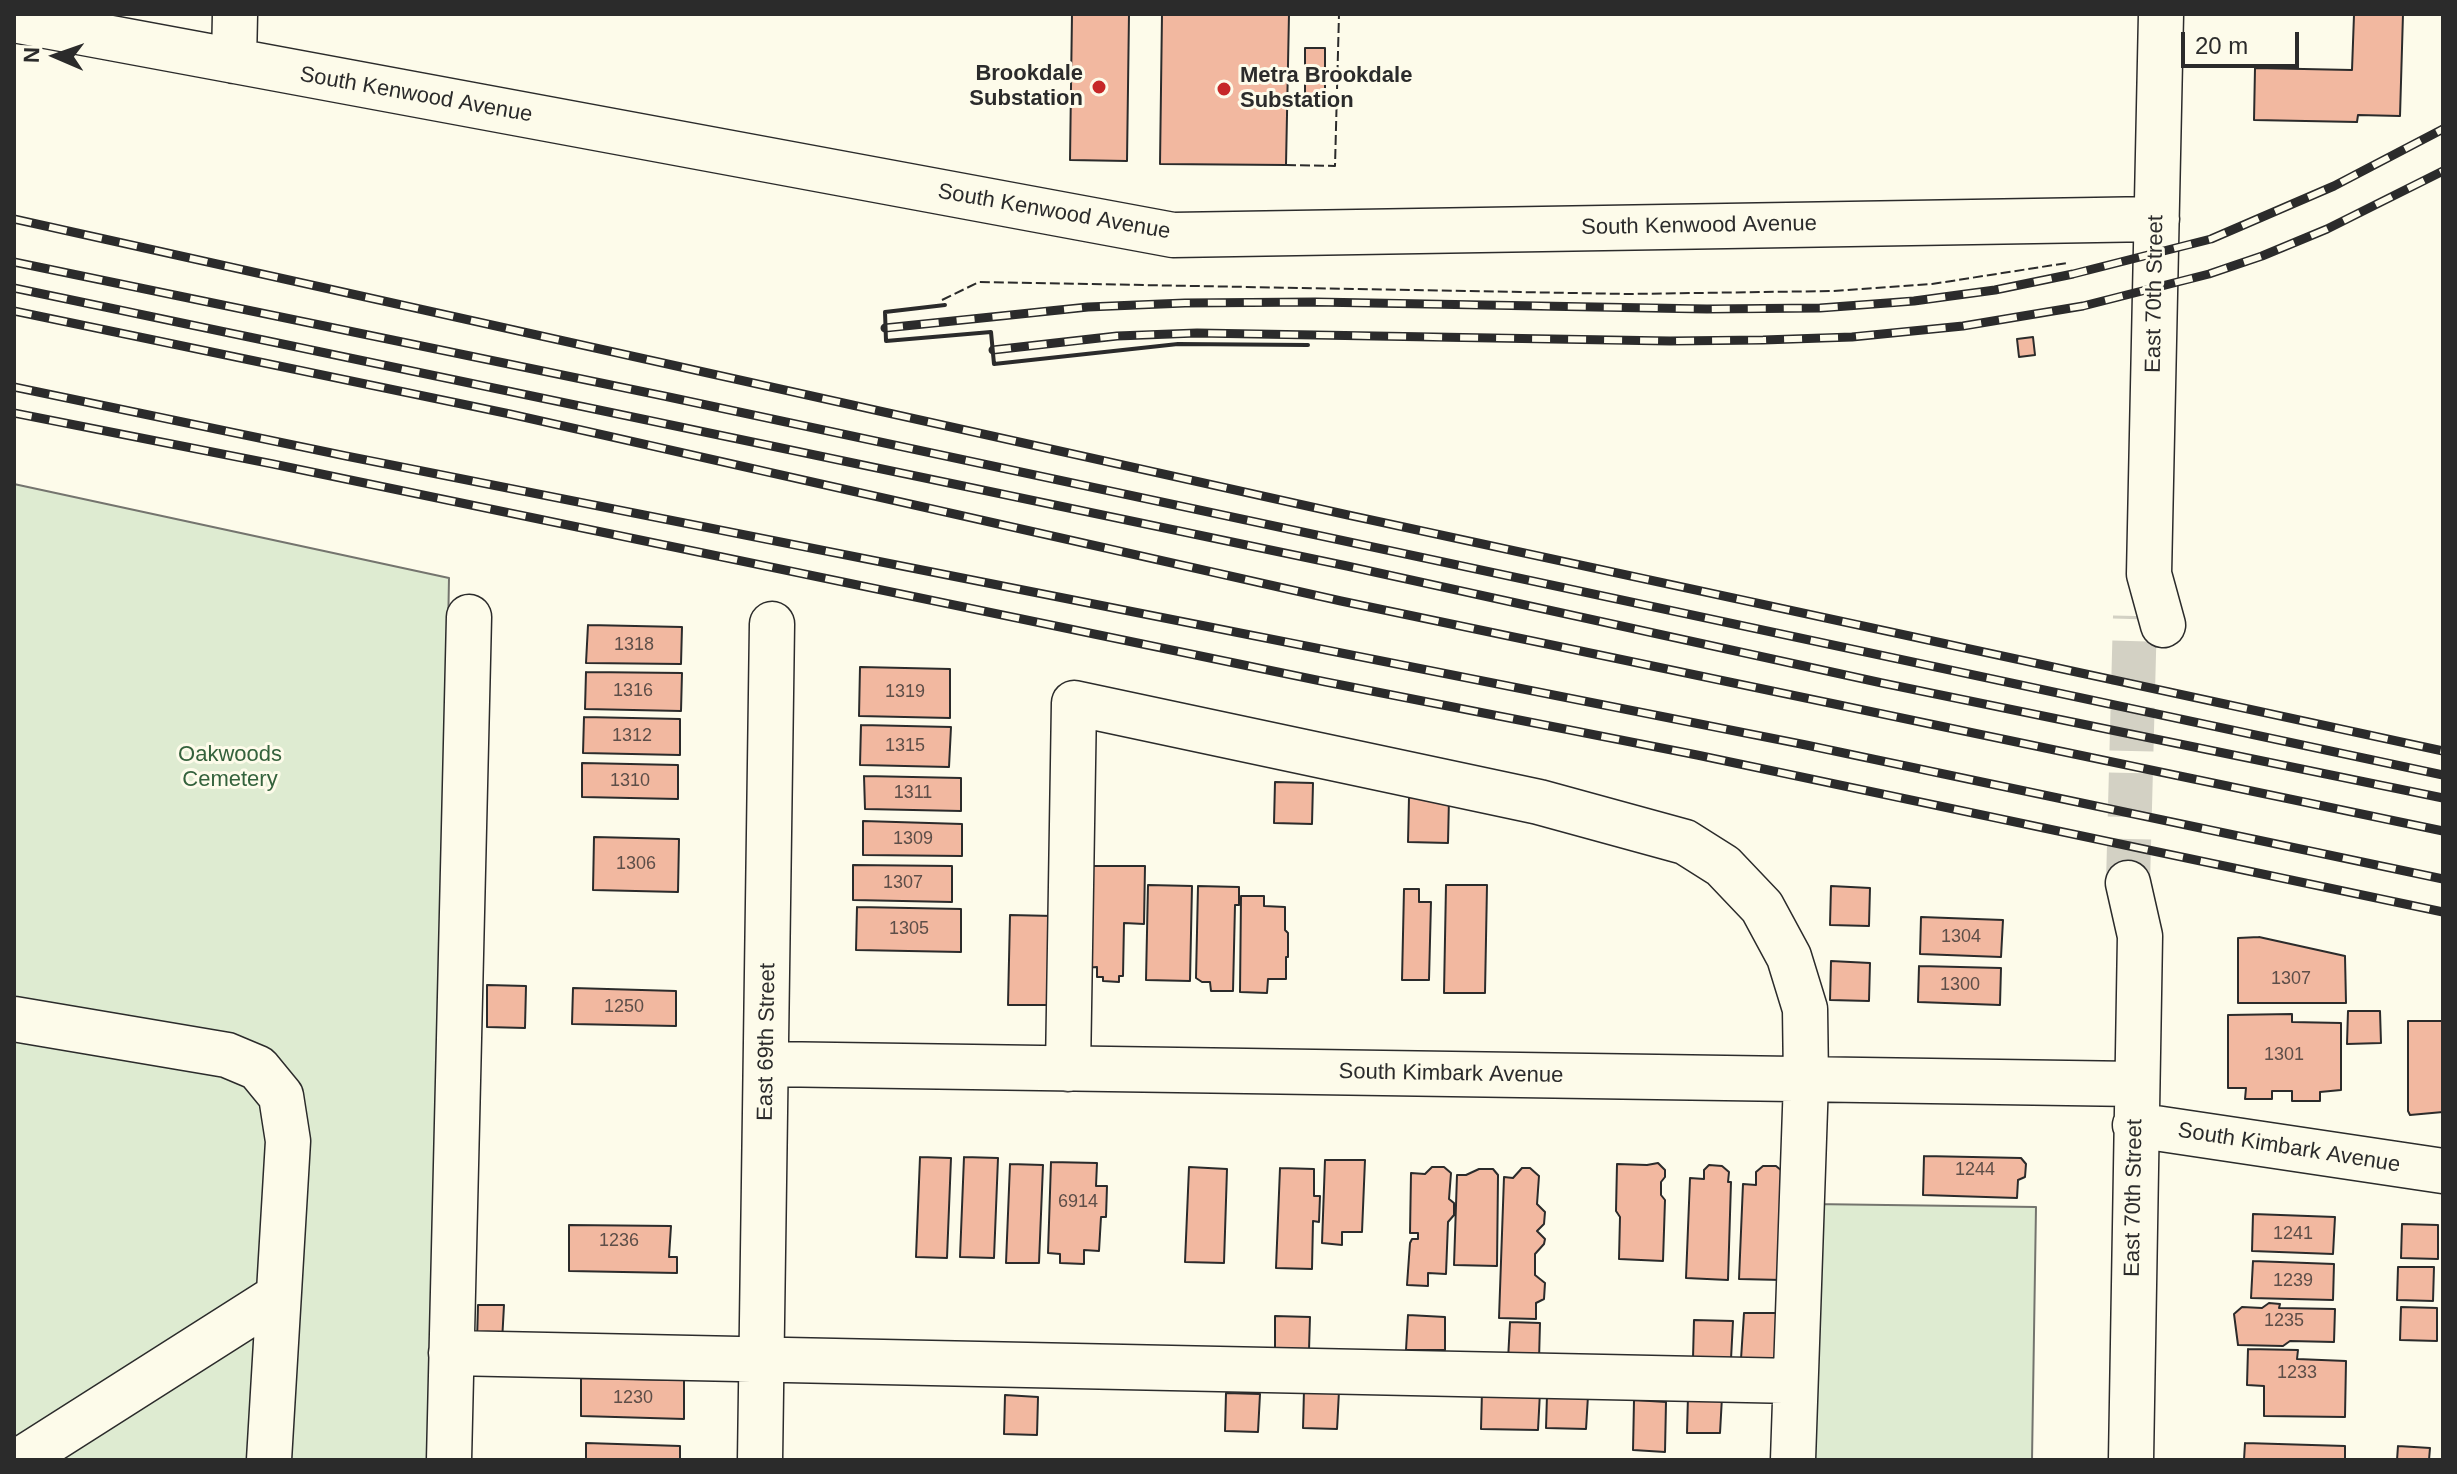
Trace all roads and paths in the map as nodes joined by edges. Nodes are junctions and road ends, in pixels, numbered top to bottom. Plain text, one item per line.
1 (235, 14) edge
2 (2161, 14) edge
3 (14, 20) edge
4 (234, 61) junction
5 (2157, 219) junction
6 (469, 617) dead end
7 (2149, 620) tunnel mouth
8 (772, 624) dead end
9 (2142, 887) tunnel mouth
10 (14, 1019) edge
11 (767, 1064) junction
12 (1068, 1069) junction
13 (1806, 1080) junction
14 (2136, 1104) junction
15 (2443, 1171) edge
16 (278, 1296) junction
17 (451, 1353) junction
18 (762, 1361) junction
19 (1795, 1381) junction
20 (20, 1460) edge
21 (269, 1460) edge
22 (449, 1460) edge
23 (760, 1460) edge
24 (1793, 1460) edge
25 (2131, 1460) edge

1 - 4 street
2 - 5 street, East 70th Street
3 - 4 street, South Kenwood Avenue
4 - 5 street, South Kenwood Avenue
5 - 7 street, East 70th Street
6 - 17 street
8 - 11 street, East 69th Street
9 - 14 street, East 70th Street
10 - 16 street
11 - 12 street, South Kimbark Avenue
11 - 18 street, East 69th Street
12 - 13 street, South Kimbark Avenue
12 - 13 street
13 - 14 street, South Kimbark Avenue
13 - 19 street
14 - 15 street, South Kimbark Avenue
14 - 25 street, East 70th Street
16 - 20 street
16 - 21 street
17 - 18 street
17 - 22 street
18 - 19 street
18 - 23 street, East 69th Street
19 - 24 street

